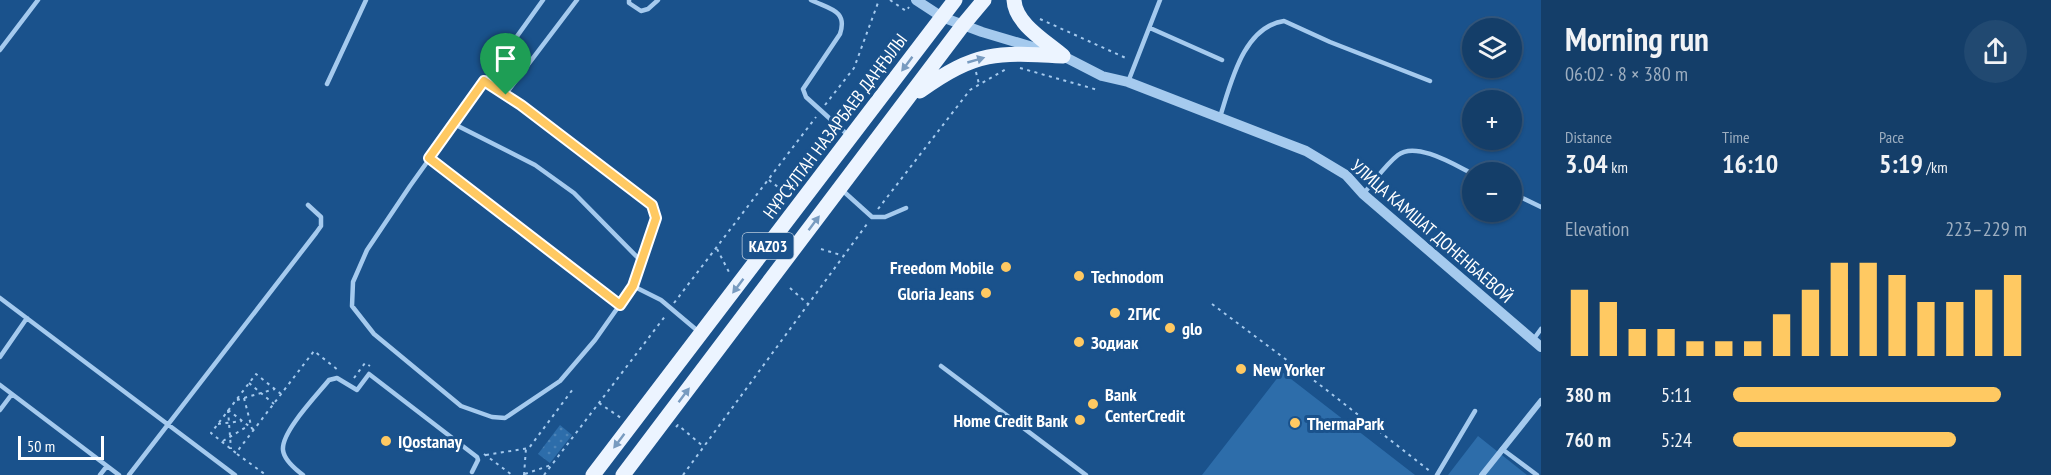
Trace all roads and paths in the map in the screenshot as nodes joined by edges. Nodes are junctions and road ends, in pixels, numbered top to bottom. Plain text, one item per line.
1 (38, 0) edge
2 (366, 0) edge
3 (543, 0) edge
4 (577, 0) edge
5 (629, 0) edge
6 (658, 0) edge
7 (811, 0) edge
8 (879, 0) edge
9 (890, 0) edge
10 (955, 0) edge
11 (1014, 0) edge
12 (1160, 0) edge
13 (913, 3) edge
14 (982, 3) edge
15 (942, 18) junction
16 (1038, 18) dead end
17 (963, 25) junction
18 (1150, 28) junction
19 (0, 50) edge
20 (1064, 56) junction
21 (1222, 60) dead end
22 (1136, 62) junction
23 (1011, 67) dead end
24 (1016, 68) dead end
25 (484, 81) junction
26 (1430, 81) dead end
27 (1128, 82) junction
28 (327, 84) dead end
29 (1098, 90) dead end
30 (506, 95) junction
31 (908, 99) junction
32 (821, 110) junction
33 (1220, 117) junction
34 (454, 124) junction
35 (850, 138) junction
36 (429, 158) junction
37 (1462, 169) edge
38 (769, 180) junction
39 (840, 189) junction
40 (1363, 194) junction
41 (1522, 198) edge
42 (800, 204) junction
43 (308, 205) dead end
44 (1541, 207) edge
45 (906, 208) dead end
46 (872, 217) junction
47 (717, 248) junction
48 (821, 249) dead end
49 (843, 256) junction
50 (641, 261) junction
51 (633, 286) junction
52 (737, 287) junction
53 (790, 288) dead end
54 (0, 298) edge
55 (808, 304) junction
56 (1212, 304) dead end
57 (620, 305) junction
58 (671, 308) junction
59 (27, 318) junction
60 (1541, 329) edge
61 (701, 334) junction
62 (1537, 344) edge
63 (0, 357) edge
64 (941, 366) dead end
65 (249, 383) junction
66 (0, 385) edge
67 (275, 389) junction
68 (573, 389) dead end
69 (261, 393) junction
70 (12, 394) junction
71 (244, 398) junction
72 (236, 400) junction
73 (1541, 401) edge
74 (599, 403) junction
75 (274, 404) junction
76 (0, 410) edge
77 (228, 410) junction
78 (1475, 411) dead end
79 (623, 419) dead end
80 (242, 421) junction
81 (229, 422) junction
82 (166, 424) junction
83 (218, 424) junction
84 (248, 426) junction
85 (253, 429) junction
86 (671, 434) dead end
87 (230, 437) junction
88 (222, 442) junction
89 (704, 447) junction
90 (525, 448) junction
91 (231, 449) junction
92 (1502, 449) junction
93 (236, 453) junction
94 (486, 455) dead end
95 (552, 464) junction
96 (107, 465) junction
97 (472, 472) dead end
98 (525, 474) edge
99 (100, 475) edge
100 (119, 475) edge
101 (129, 475) edge
102 (235, 475) edge
103 (267, 475) edge
104 (303, 475) edge
105 (544, 475) edge
106 (594, 475) edge
107 (623, 475) edge
108 (683, 475) edge
109 (1086, 475) edge
110 (1436, 475) edge
111 (1482, 475) edge
112 (1536, 475) edge

1 - 19 lane
2 - 28 lane
3 - 25 lane
4 - 30 lane
5 - 6 lane
7 - 32 lane
8 - 32 path
9 - 13 path
10 - 15 main road, НҰРСҰЛТАН НАЗАРБАЕВ ДАҢҒЫЛЫ / KАZ03
11 - 20 main road
12 - 18 lane
13 - 15 street, УЛИЦА КАМШАТ ДОНЕНБАЕВОЙ
14 - 17 main road, KАZ03
15 - 17 street, УЛИЦА КАМШАТ ДОНЕНБАЕВОЙ
15 -> 35 main road, НҰРСҰЛТАН НАЗАРБАЕВ ДАҢҒЫЛЫ / KАZ03
16 - 22 path
17 - 20 street, УЛИЦА КАМШАТ ДОНЕНБАЕВОЙ
17 - 31 main road, KАZ03
18 - 21 lane
18 - 22 lane
20 - 27 street, УЛИЦА КАМШАТ ДОНЕНБАЕВОЙ
31 -> 20 main road
22 - 27 lane
23 - 46 path
24 - 29 path
25 - 30 lane
25 - 34 lane
26 - 33 lane
27 - 33 street, УЛИЦА КАМШАТ ДОНЕНБАЕВОЙ
30 - 50 lane
31 - 39 main road, KАZ03
32 - 35 lane
32 - 38 path
33 - 40 street, УЛИЦА КАМШАТ ДОНЕНБАЕВОЙ
34 - 36 lane
34 - 50 lane
35 - 42 main road, НҰРСҰЛТАН НАЗАРБАЕВ ДАҢҒЫЛЫ / KАZ03
36 - 57 lane
36 - 57 lane
37 - 40 lane
38 - 42 path
38 - 47 path
39 - 46 lane
107 -> 39 main road, KАZ03
40 - 62 street, УЛИЦА КАМШАТ ДОНЕНБАЕВОЙ
41 - 44 lane
42 -> 52 main road, НҰРСҰЛТАН НАЗАРБАЕВ ДАҢҒЫЛЫ / KАZ03
43 - 82 lane
45 - 46 lane
46 - 49 path
47 - 52 path
47 - 58 path
48 - 49 path
49 - 55 path
50 - 51 lane
51 - 57 lane
51 - 58 lane
52 - 61 main road, НҰРСҰЛТАН НАЗАРБАЕВ ДАҢҒЫЛЫ / KАZ03
53 - 55 path
54 - 59 lane
55 - 89 path
56 - 110 path
58 - 61 lane
58 - 74 path
59 - 63 lane
59 - 82 lane
60 - 62 lane
61 -> 106 main road, НҰРСҰЛТАН НАЗАРБАЕВ ДАҢҒЫЛЫ / KАZ03
64 - 109 lane
65 - 67 path
65 - 69 path
65 - 72 path
66 - 70 lane
67 - 69 path
67 - 75 path
68 - 90 path
69 - 71 path
69 - 75 path
70 - 76 lane
70 - 96 lane
71 - 72 path
71 - 85 path
72 - 77 path
73 - 92 street
74 - 79 path
74 - 95 path
75 - 85 path
77 - 80 path
77 - 81 path
77 - 83 path
78 - 110 lane
80 - 81 path
80 - 84 path
81 - 83 path
81 - 87 path
82 - 101 lane
82 - 102 lane
83 - 88 path
84 - 85 path
84 - 87 path
85 - 93 path
86 - 89 path
87 - 88 path
87 - 91 path
88 - 91 path
89 - 108 path
90 - 94 path
90 - 98 path
91 - 93 path
92 - 111 street
92 - 112 lane
93 - 103 path
95 - 98 path
95 - 105 path
96 - 99 lane
96 - 100 lane
97 - 104 lane

